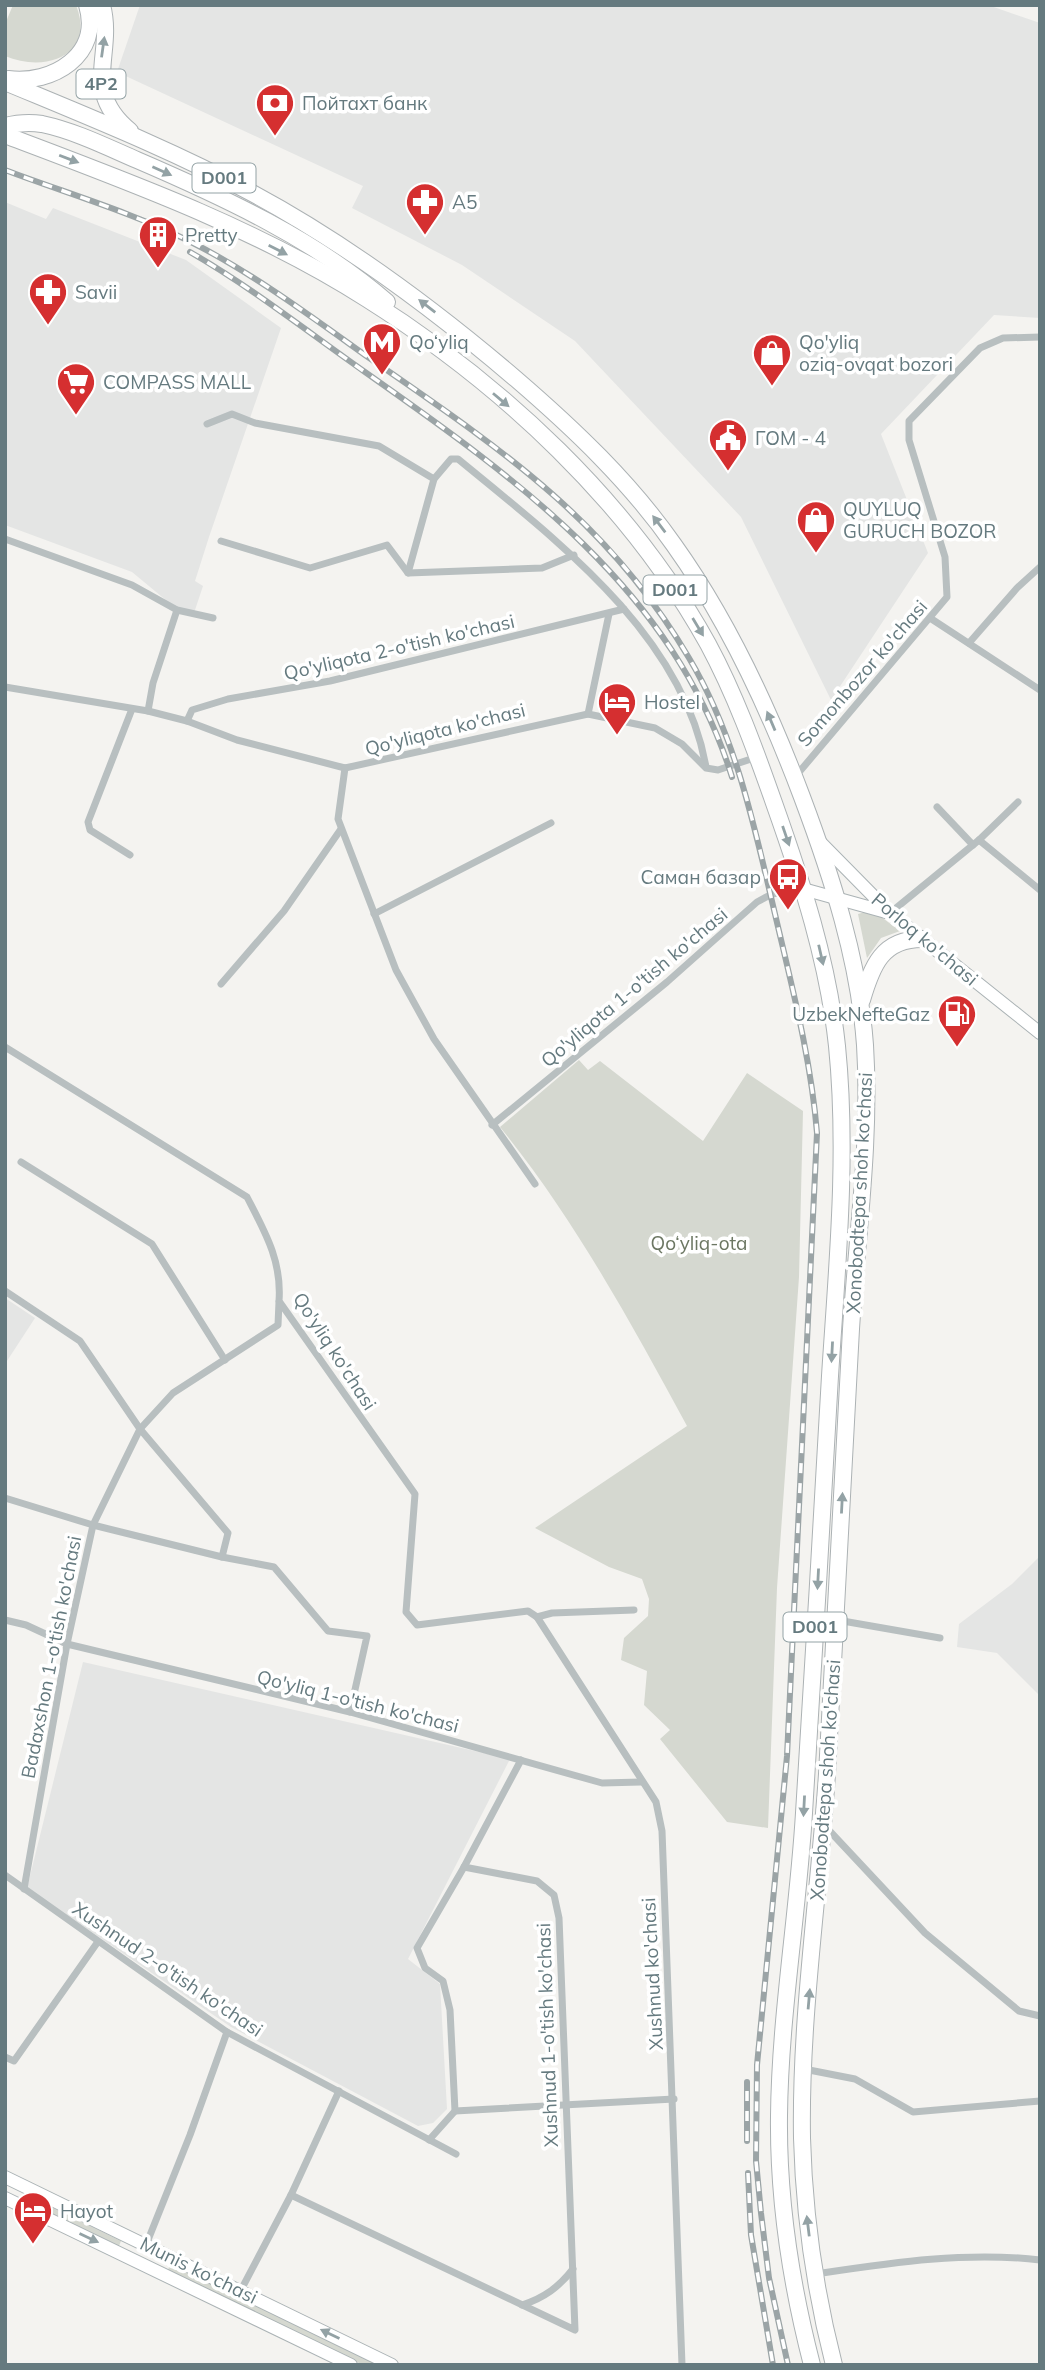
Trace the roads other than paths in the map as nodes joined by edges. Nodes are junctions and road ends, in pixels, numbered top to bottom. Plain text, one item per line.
1 (87, 5) edge
2 (102, 5) edge
3 (5, 80) edge
4 (5, 126) edge
5 (5, 135) edge
6 (151, 142) junction
7 (1040, 337) edge
8 (449, 357) junction
9 (207, 424) dead end
10 (434, 479) junction
11 (5, 538) edge
12 (221, 541) dead end
13 (574, 555) junction
14 (1040, 567) edge
15 (408, 573) junction
16 (624, 609) junction
17 (177, 610) junction
18 (609, 614) junction
19 (213, 618) dead end
20 (930, 618) junction
21 (970, 643) junction
22 (5, 687) edge
23 (1040, 690) edge
24 (132, 709) junction
25 (148, 711) junction
26 (588, 714) junction
27 (187, 721) junction
28 (757, 756) junction
29 (345, 768) junction
30 (706, 768) junction
31 (794, 777) junction
32 (1018, 802) dead end
33 (937, 807) dead end
34 (551, 823) dead end
35 (341, 829) junction
36 (817, 839) junction
37 (976, 843) junction
38 (130, 855) dead end
39 (803, 889) junction
40 (1040, 890) edge
41 (836, 900) junction
42 (890, 913) junction
43 (374, 914) junction
44 (922, 939) junction
45 (222, 984) dead end
46 (860, 1006) junction
47 (1040, 1033) edge
48 (5, 1047) edge
49 (492, 1125) junction
50 (21, 1162) dead end
51 (534, 1184) dead end
52 (5, 1291) edge
53 (279, 1301) junction
54 (225, 1360) junction
55 (140, 1429) junction
56 (5, 1498) edge
57 (93, 1525) junction
58 (222, 1558) junction
59 (634, 1610) dead end
60 (539, 1616) junction
61 (816, 1618) junction
62 (5, 1620) edge
63 (836, 1620) junction
64 (940, 1638) dead end
65 (67, 1644) junction
66 (350, 1712) junction
67 (521, 1760) junction
68 (641, 1782) junction
69 (824, 1825) junction
70 (464, 1867) junction
71 (5, 1875) edge
72 (24, 1889) junction
73 (97, 1943) junction
74 (1040, 2016) edge
75 (227, 2032) junction
76 (5, 2057) edge
77 (803, 2069) junction
78 (340, 2091) junction
79 (674, 2099) junction
80 (1040, 2101) edge
81 (566, 2106) junction
82 (455, 2111) junction
83 (429, 2140) junction
84 (456, 2154) dead end
85 (5, 2177) edge
86 (20, 2184) junction
87 (291, 2195) junction
88 (9, 2200) edge
89 (146, 2245) junction
90 (1040, 2260) edge
91 (139, 2261) junction
92 (573, 2269) junction
93 (815, 2274) junction
94 (241, 2290) junction
95 (522, 2305) junction
96 (351, 2365) edge
97 (391, 2365) edge
98 (682, 2365) edge
99 (812, 2365) edge
100 (834, 2365) edge

1 - 3 highway
6 -> 2 highway, 4P2
3 - 6 highway, Xonobodtepa shoh ko'chasi / D001
4 -> 8 highway
5 -> 8 highway, Xonobodtepa shoh ko'chasi / D001
31 -> 6 highway, Xonobodtepa shoh ko'chasi / D001
7 - 20 street, Somonbozor ko'chasi
8 -> 28 highway, Xonobodtepa shoh ko'chasi / D001
9 - 10 street
10 - 13 street
10 - 15 street
11 - 17 street
12 - 15 street
13 - 15 street
13 - 16 street
14 - 21 street
16 - 18 street, Qo'yliqota 2-o'tish ko'chasi
16 - 30 street
17 - 19 street
17 - 25 street
18 - 26 street
18 - 27 street, Qo'yliqota 2-o'tish ko'chasi
20 - 21 street
20 - 31 street, Somonbozor ko'chasi
21 - 23 street
22 - 24 street, Qo'yliqota ko'chasi
24 - 25 street, Qo'yliqota ko'chasi
24 - 38 street
25 - 27 street, Qo'yliqota ko'chasi
26 - 29 street, Qo'yliqota ko'chasi
26 - 30 street, Qo'yliqota ko'chasi
27 - 29 street, Qo'yliqota ko'chasi
28 - 30 street
28 -> 39 highway, Xonobodtepa shoh ko'chasi / D001
29 - 35 street
31 - 36 highway, Xonobodtepa shoh ko'chasi / D001
32 - 37 street
33 - 37 street
34 - 43 street
35 - 43 street
35 - 45 street
36 - 41 highway, Xonobodtepa shoh ko'chasi / D001
36 - 42 street, Porloq ko'chasi
37 - 40 street
37 - 42 street
39 - 41 street
39 - 49 street, Qo'yliqota 1-o'tish ko'chasi
39 -> 61 highway, Xonobodtepa shoh ko'chasi / D001
41 - 42 street
41 - 46 highway, Xonobodtepa shoh ko'chasi / D001
42 - 44 street, Porloq ko'chasi
43 - 49 street
44 - 46 highway
44 - 47 street, Porloq ko'chasi
63 -> 46 highway, Xonobodtepa shoh ko'chasi / D001
48 - 53 street, Qo'yliq ko'chasi
49 - 51 street
50 - 54 street
52 - 55 street
53 - 54 street, Badaxshon 1-o'tish ko'chasi
53 - 60 street, Qo'yliq ko'chasi
54 - 55 street, Badaxshon 1-o'tish ko'chasi
55 - 57 street, Badaxshon 1-o'tish ko'chasi
55 - 58 street
56 - 57 street
57 - 58 street
57 - 65 street, Badaxshon 1-o'tish ko'chasi
58 - 66 street
59 - 60 street
60 - 68 street, Xushnud ko'chasi
61 - 63 highway
61 -> 99 highway, Xonobodtepa shoh ko'chasi / D001
62 - 65 street, Qo'yliq 1-o'tish ko'chasi
63 - 64 street
63 - 69 highway, Xonobodtepa shoh ko'chasi / D001
65 - 66 street, Qo'yliq 1-o'tish ko'chasi
65 - 72 street, Badaxshon 1-o'tish ko'chasi
66 - 67 street, Qo'yliq 1-o'tish ko'chasi
67 - 68 street, Qo'yliq 1-o'tish ko'chasi
67 - 70 street
68 - 79 street, Xushnud ko'chasi
69 - 74 street
77 -> 69 highway, Xonobodtepa shoh ko'chasi / D001
70 - 81 street, Xushnud 1-o'tish ko'chasi
70 - 82 street
71 - 72 street, Xushnud 2-o'tish ko'chasi
72 - 73 street, Xushnud 2-o'tish ko'chasi
73 - 75 street, Xushnud 2-o'tish ko'chasi
73 - 76 street
75 - 78 street, Xushnud 2-o'tish ko'chasi
75 - 89 street
77 - 80 street
93 -> 77 highway, Xonobodtepa shoh ko'chasi / D001
78 - 83 street, Xushnud 2-o'tish ko'chasi
78 - 87 street
79 - 81 street
79 - 98 street, Xushnud ko'chasi
81 - 82 street
81 - 92 street, Xushnud 1-o'tish ko'chasi
82 - 83 street
83 - 84 street, Xushnud 2-o'tish ko'chasi
85 - 86 street, Munis ko'chasi
86 - 88 street
86 - 89 street, Munis ko'chasi
87 - 94 street
87 - 95 street, Xushnud 1-o'tish ko'chasi
88 -> 91 street, Munis ko'chasi
89 - 91 street
89 - 94 street, Munis ko'chasi
90 - 93 street
91 - 96 street, Munis ko'chasi
92 - 95 street
92 - 95 street, Xushnud 1-o'tish ko'chasi
93 - 100 highway, Xonobodtepa shoh ko'chasi / D001
97 -> 94 street, Munis ko'chasi

